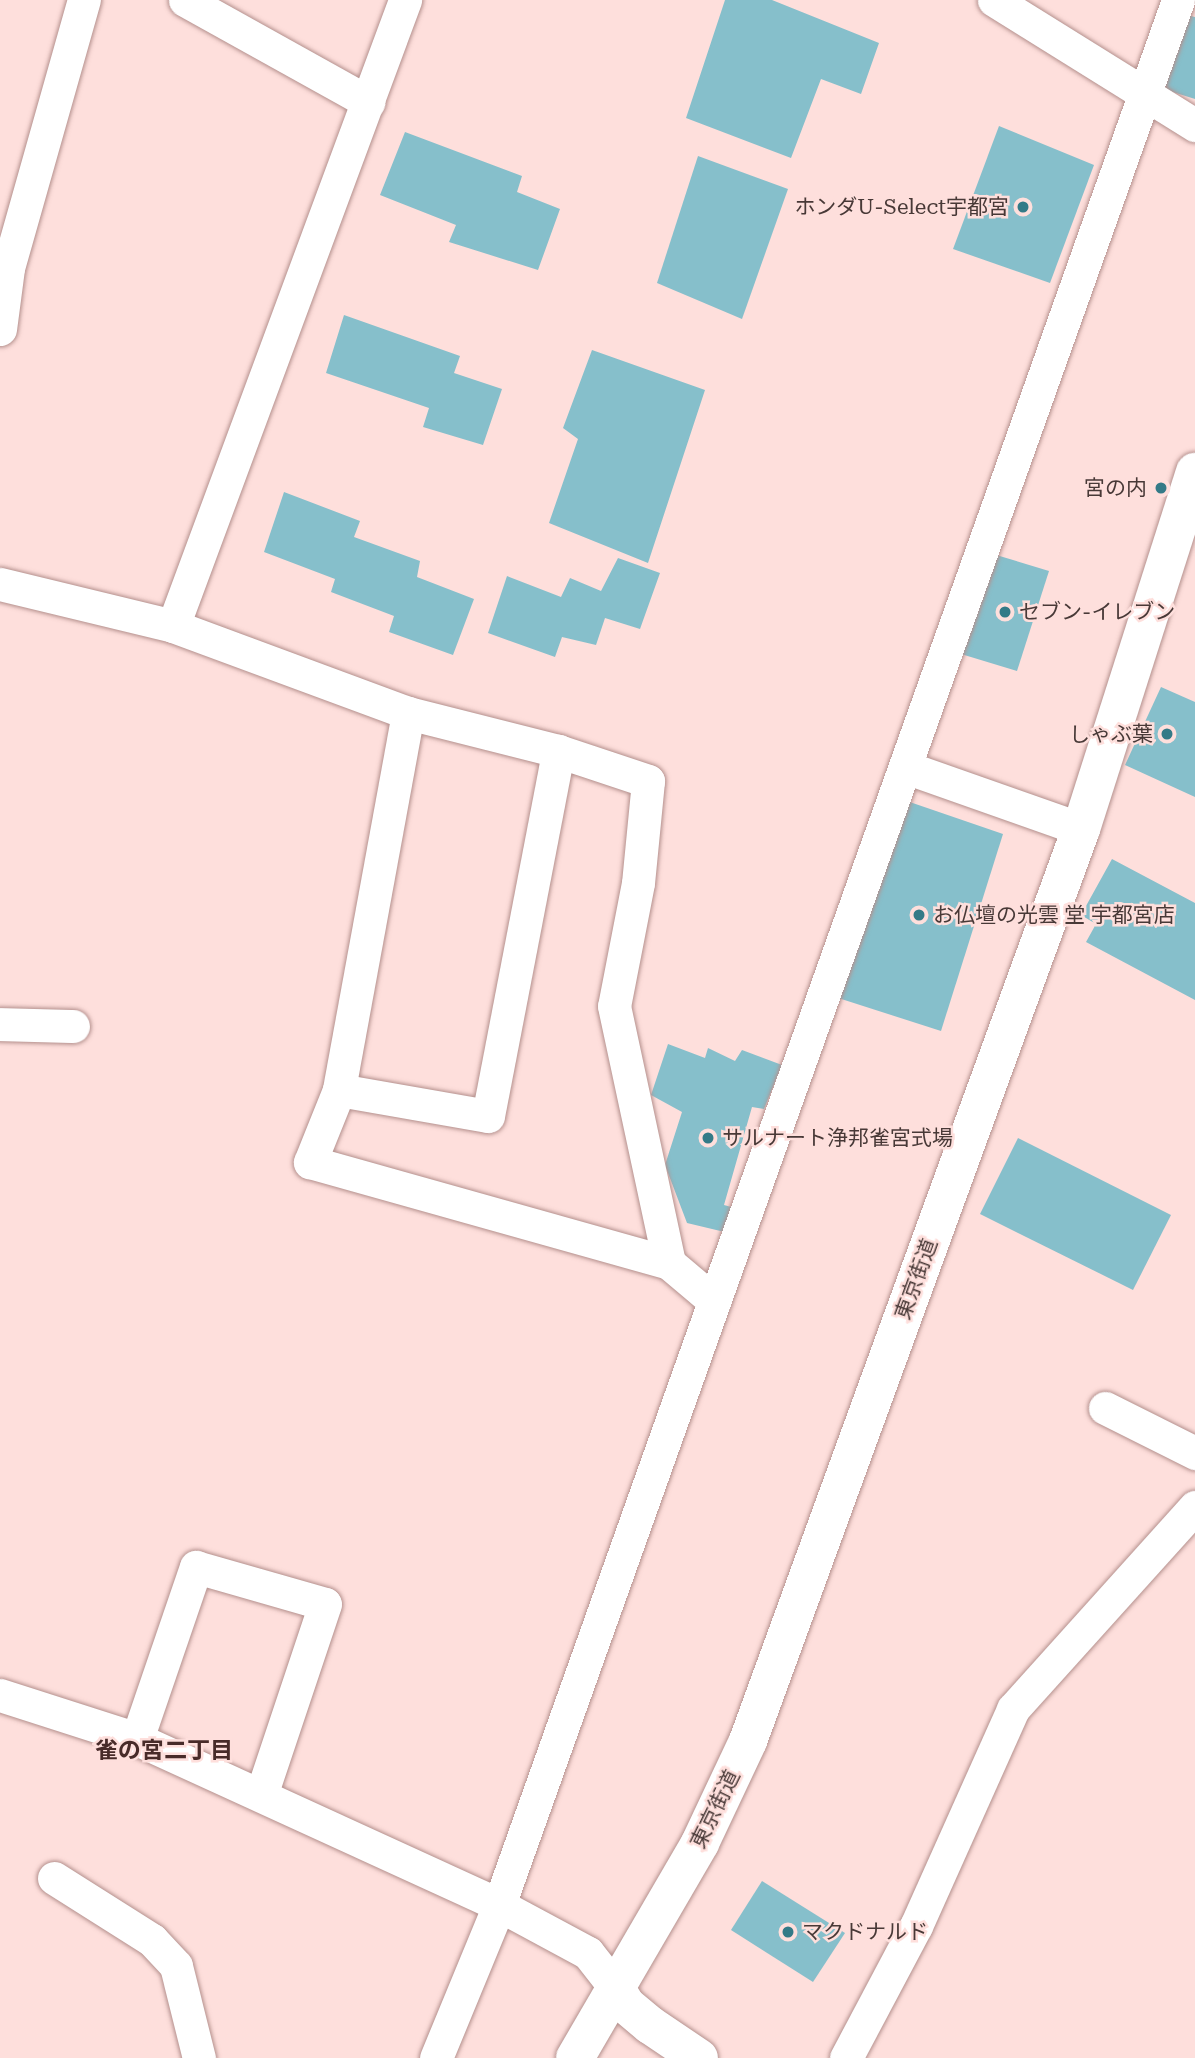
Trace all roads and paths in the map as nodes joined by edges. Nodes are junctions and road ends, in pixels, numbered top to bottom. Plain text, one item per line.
1 (84, 0) edge
2 (185, 0) edge
3 (405, 0) edge
4 (994, 0) edge
5 (1178, 0) edge
6 (1144, 94) junction
7 (368, 102) junction
8 (1195, 125) edge
9 (0, 329) edge
10 (1195, 472) edge
11 (0, 584) edge
12 (173, 626) junction
13 (408, 713) junction
14 (558, 751) junction
15 (905, 767) junction
16 (1081, 828) junction
17 (0, 1024) edge
18 (73, 1026) dead end
19 (339, 1090) junction
20 (669, 1263) junction
21 (715, 1301) junction
22 (1105, 1408) dead end
23 (1195, 1453) edge
24 (1195, 1507) edge
25 (0, 1695) edge
26 (137, 1739) junction
27 (261, 1795) junction
28 (54, 1878) dead end
29 (499, 1905) junction
30 (617, 1990) junction
31 (199, 2058) edge
32 (436, 2058) edge
33 (575, 2058) edge
34 (699, 2058) edge
35 (846, 2058) edge

1 - 9 street
2 - 7 street
3 - 7 street
4 - 6 street
5 - 6 street
6 - 8 street
6 - 15 street
7 - 12 street
10 - 16 main road, 東京街道
11 - 12 street
12 - 13 street
13 - 14 street
13 - 19 street
14 - 19 street
14 - 20 street
15 - 16 street
15 - 21 street
16 - 30 main road, 東京街道
17 - 18 street
19 - 20 street
20 - 21 street
21 - 29 street
22 - 23 street
24 - 35 street
25 - 26 street
26 - 27 street
26 - 27 street
27 - 29 street
28 - 31 street
29 - 30 street
29 - 32 street
30 - 33 main road, 東京街道
30 - 34 main road

